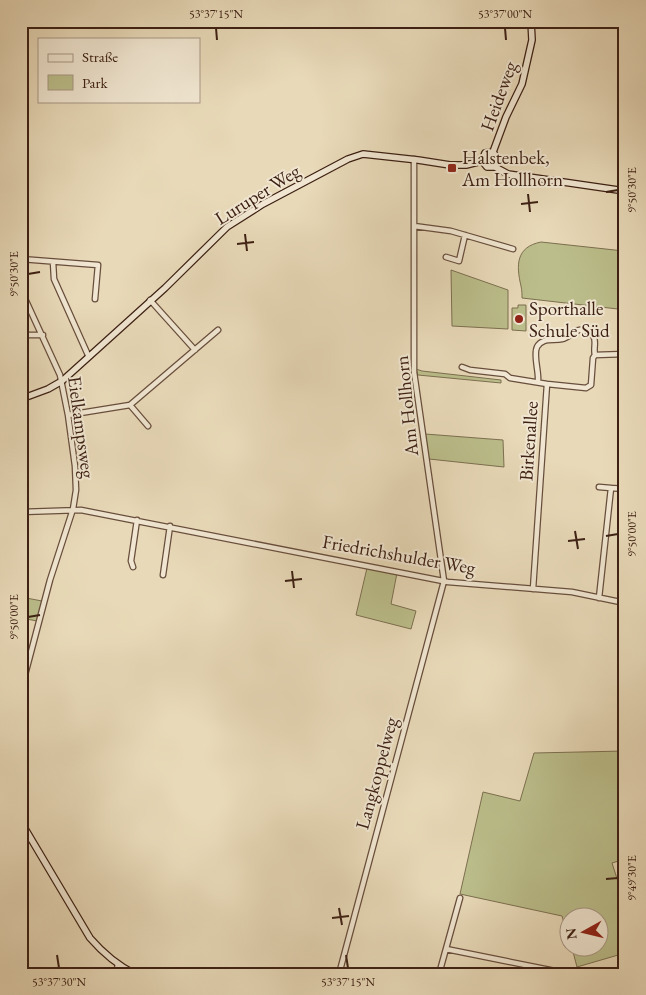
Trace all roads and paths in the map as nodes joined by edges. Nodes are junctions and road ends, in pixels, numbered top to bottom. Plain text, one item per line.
1 (531, 21) edge
2 (493, 152) junction
3 (414, 160) junction
4 (482, 161) junction
5 (495, 166) junction
6 (625, 191) edge
7 (414, 226) junction
8 (465, 235) junction
9 (513, 249) dead end
10 (446, 257) dead end
11 (21, 259) edge
12 (53, 262) junction
13 (21, 290) edge
14 (95, 299) dead end
15 (150, 300) junction
16 (218, 330) dead end
17 (21, 335) edge
18 (42, 335) junction
19 (195, 350) junction
20 (625, 354) edge
21 (88, 355) junction
22 (595, 355) junction
23 (462, 367) dead end
24 (62, 380) junction
25 (538, 381) junction
26 (548, 384) junction
27 (21, 399) edge
28 (130, 405) junction
29 (68, 415) junction
30 (148, 426) dead end
31 (599, 487) dead end
32 (611, 488) junction
33 (625, 489) edge
34 (73, 509) junction
35 (21, 512) edge
36 (136, 520) junction
37 (170, 526) junction
38 (133, 567) dead end
39 (163, 575) dead end
40 (444, 581) junction
41 (533, 589) junction
42 (599, 598) junction
43 (625, 603) edge
44 (21, 690) edge
45 (21, 822) edge
46 (460, 898) dead end
47 (446, 949) junction
48 (118, 964) junction
49 (124, 971) edge
50 (116, 974) edge
51 (135, 974) edge
52 (339, 974) edge
53 (439, 974) edge
54 (570, 974) edge

1 - 2 street, Heideweg
2 - 4 street
2 - 5 street
3 - 4 street, Luruper Weg
3 - 7 street, Am Hollhorn
3 - 15 street, Luruper Weg
4 - 5 street
5 - 6 street
7 - 8 street
7 - 40 street, Am Hollhorn
8 - 9 street
8 - 10 street
11 - 12 street
12 - 14 street
12 - 21 street
13 - 18 street, Eielkampsweg
15 - 19 street
15 - 21 street, Luruper Weg
16 - 19 street
17 - 18 street
18 - 24 street, Eielkampsweg
19 - 28 street
20 - 22 street
21 - 24 street, Luruper Weg
22 - 25 street
22 - 26 street
23 - 25 street, Birkenallee
24 - 27 street, Luruper Weg
24 - 29 street, Eielkampsweg
25 - 26 street, Birkenallee
26 - 41 street, Birkenallee
28 - 29 street
28 - 30 street
29 - 34 street, Eielkampsweg
31 - 32 street
32 - 33 street
32 - 42 street
34 - 35 street, Friedrichshulder Weg
34 - 36 street, Friedrichshulder Weg
34 - 44 street, Eielkampsweg
36 - 37 street, Friedrichshulder Weg
36 - 38 street
37 - 39 street
37 - 40 street, Friedrichshulder Weg
40 - 41 street, Friedrichshulder Weg
40 - 52 street, Langkoppelweg
41 - 42 street, Friedrichshulder Weg
42 - 43 street, Friedrichshulder Weg
45 - 48 street
46 - 47 street
47 - 53 street
47 - 54 street
48 - 49 street
48 - 50 street
49 - 51 street

